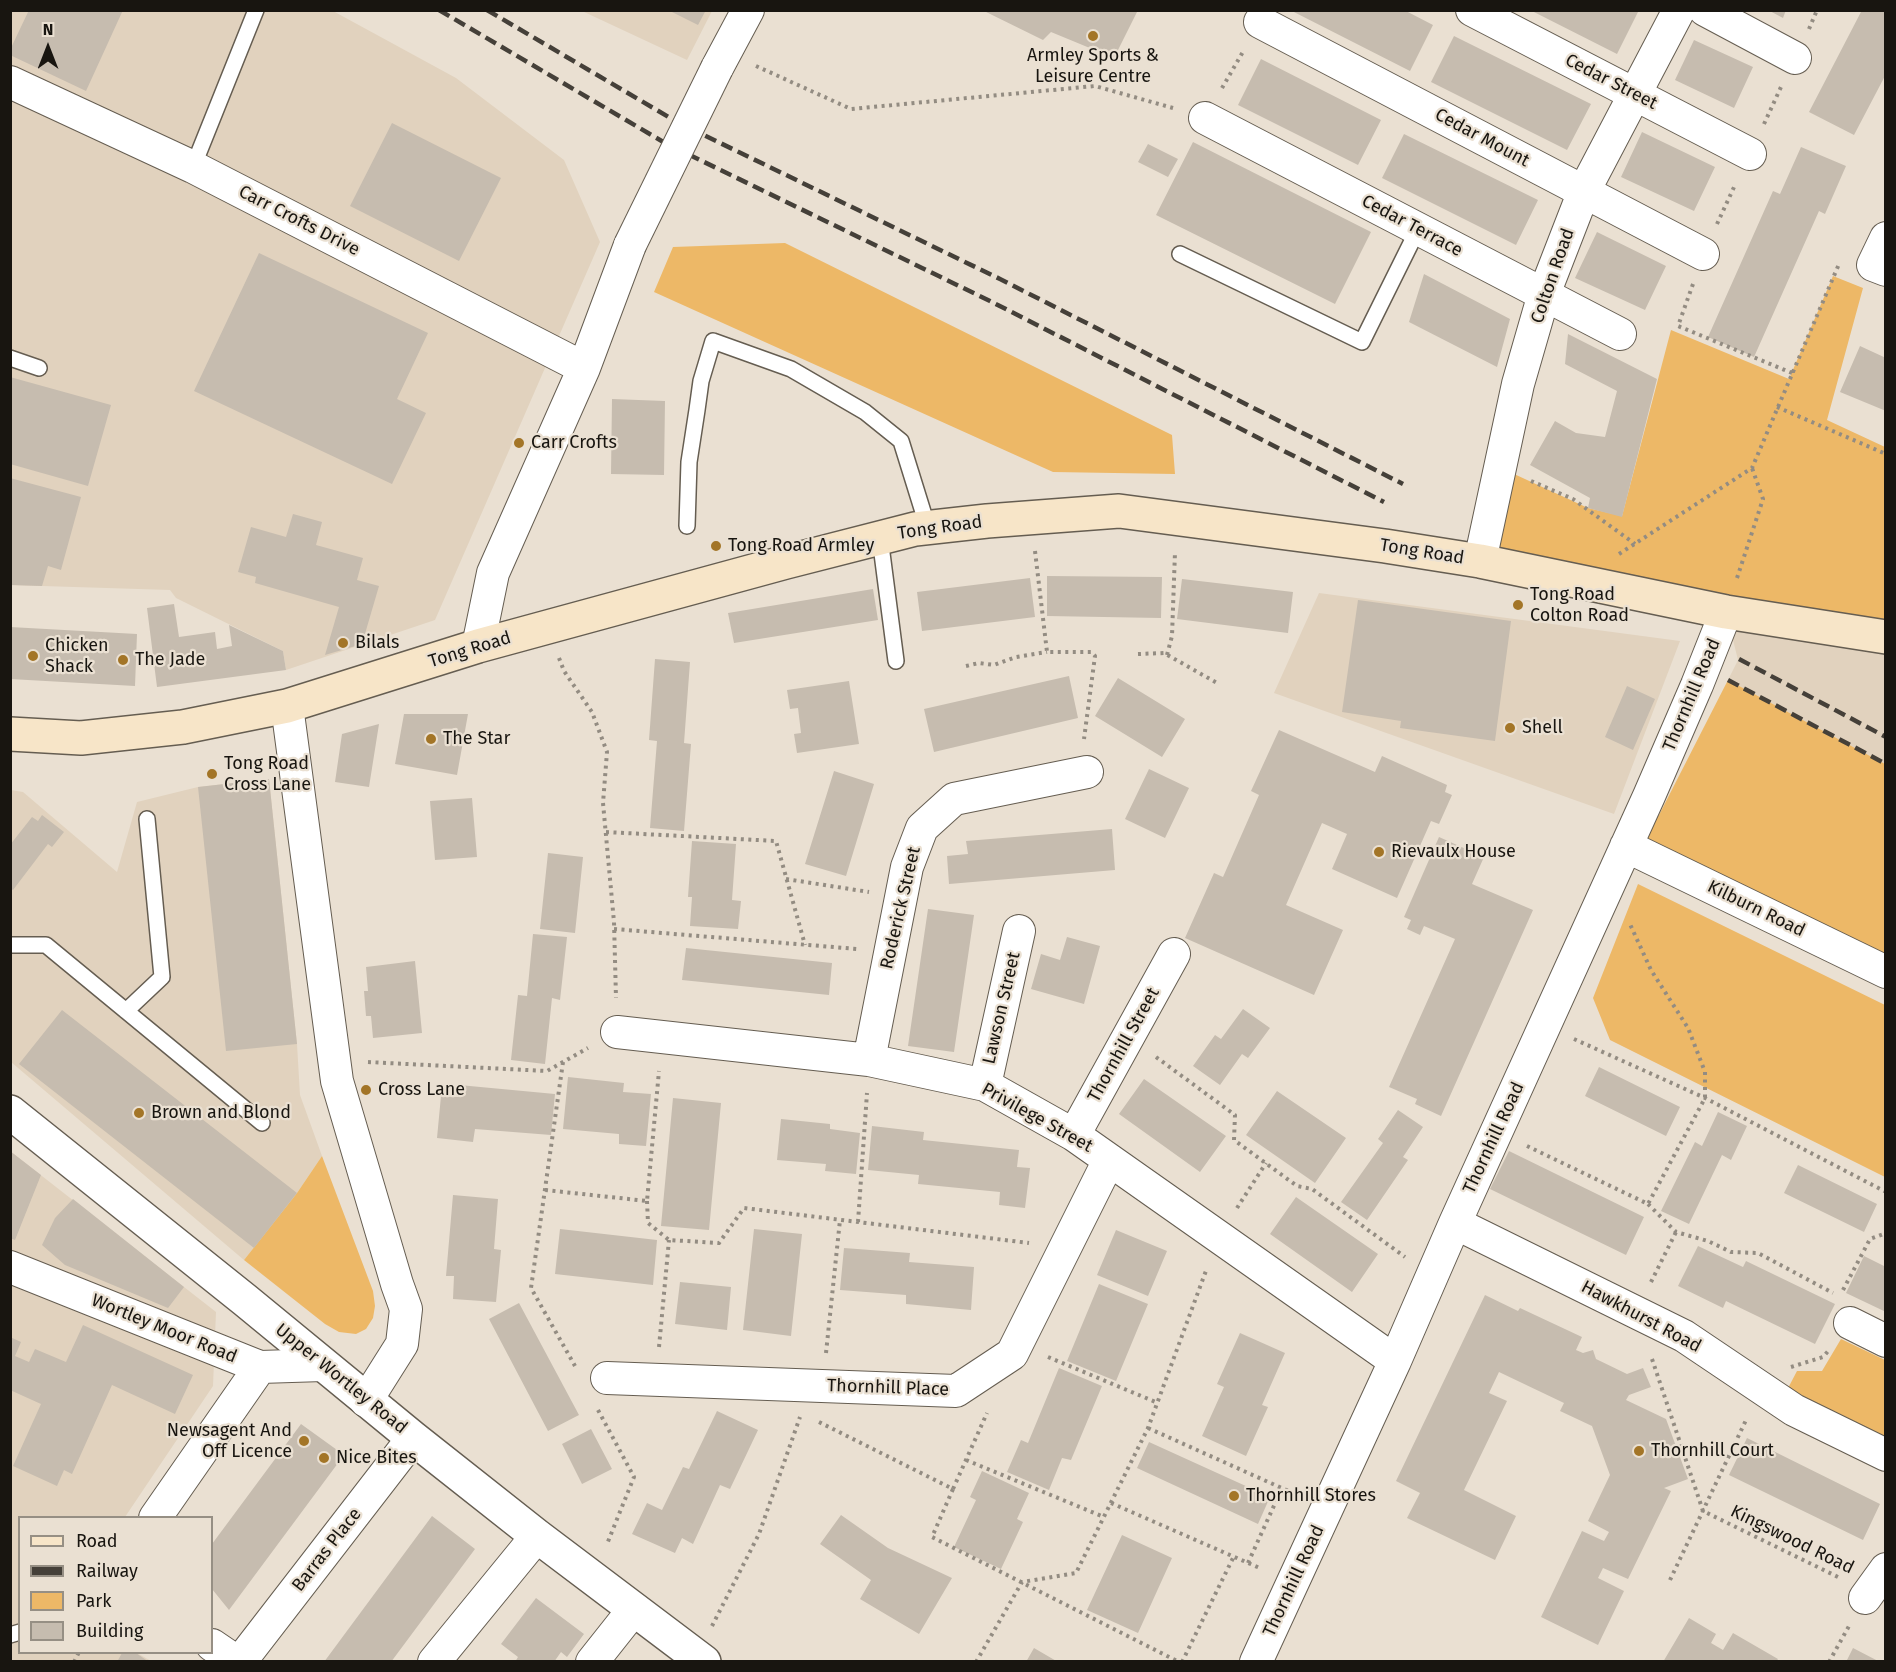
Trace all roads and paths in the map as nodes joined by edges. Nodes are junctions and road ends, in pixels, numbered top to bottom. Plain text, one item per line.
1 (256, 10) edge
2 (748, 10) edge
3 (1472, 10) edge
4 (1679, 10) edge
5 (1705, 10) edge
6 (1260, 22) joint
7 (1795, 58) dead end
8 (722, 60) junction
9 (10, 82) edge
10 (1635, 94) junction
11 (1205, 117) junction
12 (1750, 154) dead end
13 (193, 167) junction
14 (1584, 191) junction
15 (1418, 229) junction
16 (1180, 254) dead end
17 (1703, 254) joint
18 (1881, 258) edge
19 (1544, 294) junction
20 (1620, 334) dead end
21 (10, 358) edge
22 (39, 368) dead end
23 (584, 368) junction
24 (1792, 373) junction
25 (1777, 407) junction
26 (1886, 454) edge
27 (1501, 468) junction
28 (1752, 468) junction
29 (1031, 518) junction
30 (1176, 518) junction
31 (687, 526) dead end
32 (928, 528) junction
33 (880, 538) junction
34 (1635, 544) junction
35 (1617, 555) dead end
36 (1480, 561) junction
37 (1726, 612) junction
38 (548, 627) junction
39 (1886, 637) edge
40 (478, 646) junction
41 (1047, 652) junction
42 (1138, 654) dead end
43 (1167, 655) junction
44 (896, 661) dead end
45 (966, 666) dead end
46 (1217, 682) dead end
47 (287, 706) junction
48 (10, 734) edge
49 (1088, 772) joint
50 (147, 819) dead end
51 (606, 832) junction
52 (1626, 846) junction
53 (1611, 876) junction
54 (786, 879) junction
55 (901, 897) junction
56 (615, 929) junction
57 (1019, 931) dead end
58 (10, 945) edge
59 (805, 945) junction
60 (890, 952) junction
61 (1174, 954) dead end
62 (1886, 972) edge
63 (126, 1011) junction
64 (1545, 1026) junction
65 (617, 1032) junction
66 (662, 1036) junction
67 (1128, 1037) junction
68 (869, 1060) junction
69 (334, 1061) junction
70 (563, 1062) junction
71 (985, 1085) junction
72 (1705, 1098) junction
73 (10, 1112) edge
74 (262, 1123) dead end
75 (1497, 1131) junction
76 (1074, 1135) junction
77 (1109, 1160) junction
78 (1266, 1163) junction
79 (545, 1190) junction
80 (1886, 1192) edge
81 (647, 1201) junction
82 (1648, 1204) junction
83 (840, 1220) junction
84 (858, 1222) junction
85 (1455, 1223) junction
86 (1676, 1232) junction
87 (1886, 1233) edge
88 (1218, 1237) junction
89 (669, 1240) junction
90 (1065, 1247) junction
91 (10, 1267) edge
92 (1432, 1276) junction
93 (1636, 1312) junction
94 (1850, 1323) joint
95 (1886, 1341) edge
96 (1017, 1344) junction
97 (1395, 1361) junction
98 (322, 1365) junction
99 (260, 1367) junction
100 (576, 1368) dead end
101 (608, 1378) dead end
102 (656, 1380) junction
103 (1766, 1391) junction
104 (812, 1395) junction
105 (366, 1401) junction
106 (1158, 1403) junction
107 (597, 1407) dead end
108 (989, 1407) dead end
109 (1148, 1428) junction
110 (413, 1438) junction
111 (1886, 1455) edge
112 (966, 1460) junction
113 (1282, 1488) junction
114 (953, 1489) junction
115 (1111, 1503) junction
116 (1327, 1509) junction
117 (1703, 1511) junction
118 (156, 1516) edge
119 (1104, 1517) junction
120 (537, 1536) junction
121 (1234, 1556) junction
122 (1248, 1563) junction
123 (593, 1578) junction
124 (1670, 1580) dead end
125 (1022, 1582) junction
126 (1293, 1582) junction
127 (1873, 1587) edge
128 (634, 1609) junction
129 (213, 1646) edge
130 (700, 1659) edge
131 (239, 1662) edge
132 (435, 1662) edge
133 (592, 1662) edge
134 (976, 1662) edge
135 (1180, 1662) edge
136 (1256, 1662) edge
137 (1829, 1662) edge

1 - 13 lane
2 - 8 street
3 - 10 street, Cedar Street
4 - 10 street, Colton Road
5 - 7 street
6 - 11 path
6 - 14 street, Cedar Mount
8 - 11 path
8 - 23 street, bridge
9 - 13 street, Carr Crofts Drive
10 - 12 street, Cedar Street
10 - 14 street, Colton Road
11 - 15 street, Cedar Terrace
13 - 23 street, Carr Crofts Drive
14 - 17 street, Cedar Mount
14 - 19 street, Colton Road
15 - 16 lane
15 - 19 street, Cedar Terrace
17 - 24 path
18 - 24 path
19 - 20 street, Cedar Terrace
19 - 27 street, Colton Road
21 - 22 lane
23 - 40 street
24 - 25 path
25 - 26 path
25 - 28 path
27 - 34 path
27 - 36 street, Colton Road
28 - 34 path
28 - 37 path
29 - 30 main road, Tong Road
29 - 32 main road, Tong Road
29 - 41 path
30 - 36 main road, Tong Road
30 - 43 path
31 - 32 lane
32 - 33 main road, Tong Road
33 - 38 main road, Tong Road
33 - 44 lane
34 - 35 path
36 - 37 main road, Tong Road
37 - 39 main road, Tong Road
37 - 52 street, Thornhill Road
38 - 40 main road, Tong Road
38 - 51 path
40 - 47 main road, Tong Road
41 - 45 path
41 - 49 path
42 - 43 path
43 - 46 path
47 - 48 main road, Tong Road
47 - 69 street
49 - 55 street, Roderick Street
50 - 63 lane
51 - 54 path
51 - 56 path
52 - 53 street, Thornhill Road
52 - 62 street, Kilburn Road
53 - 64 street, Thornhill Road
53 - 72 path
54 - 55 path
54 - 59 path
55 - 60 street, Roderick Street
56 - 59 path
56 - 65 path
57 - 71 street, Lawson Street
58 - 63 lane
59 - 60 path
60 - 68 street, Roderick Street
61 - 67 street, Thornhill Street
63 - 74 lane
64 - 72 path
64 - 75 street, Thornhill Road
65 - 66 street, Privilege Street
65 - 70 path
66 - 68 street, Privilege Street
66 - 81 path
67 - 76 street, Thornhill Street
67 - 78 path
68 - 71 street, Privilege Street
68 - 84 path
69 - 70 path
69 - 105 street
70 - 79 path
71 - 76 street, Privilege Street
72 - 80 path
72 - 82 path
73 - 98 street, Upper Wortley Road
75 - 82 path
75 - 85 street, Thornhill Road
76 - 77 street, Privilege Street
77 - 88 street, Privilege Street
77 - 90 street, Thornhill Place
78 - 88 path
78 - 92 path
79 - 81 path
79 - 100 path
81 - 89 path
82 - 86 path
83 - 84 path
83 - 89 path
83 - 104 path
84 - 90 path
85 - 92 street, Thornhill Road
85 - 93 street, Hawkhurst Road
86 - 87 path
86 - 93 path
88 - 97 street, Privilege Street
88 - 106 path
89 - 102 path
90 - 96 street, Thornhill Place
91 - 99 street, Wortley Moor Road
92 - 97 street, Thornhill Road
93 - 103 street, Hawkhurst Road
93 - 117 path
94 - 95 street
94 - 103 path
96 - 104 street, Thornhill Place
96 - 106 path
97 - 116 street, Thornhill Road
98 - 99 street, Wortley Moor Road
98 - 105 street, Upper Wortley Road
99 - 118 street
101 - 102 street, Thornhill Place
102 - 104 street, Thornhill Place
103 - 111 street, Hawkhurst Road
103 - 117 path
104 - 114 path
104 - 130 path
105 - 110 street, Upper Wortley Road
106 - 109 path
107 - 123 path
108 - 112 path
109 - 113 path
109 - 115 path
110 - 120 street, Upper Wortley Road
110 - 131 street, Barras Place
112 - 114 path
112 - 119 path
113 - 116 path
113 - 122 path
114 - 125 path
115 - 119 path
115 - 121 path
116 - 126 street, Thornhill Road
117 - 124 path
117 - 127 path, Kingswood Road
119 - 125 path
120 - 123 street, Upper Wortley Road
120 - 132 street
121 - 122 path
121 - 135 path
122 - 126 path
123 - 128 street, Upper Wortley Road
125 - 134 path
125 - 135 path
126 - 136 street, Thornhill Road
127 - 137 path
128 - 130 street, Upper Wortley Road
128 - 133 street
129 - 131 street

